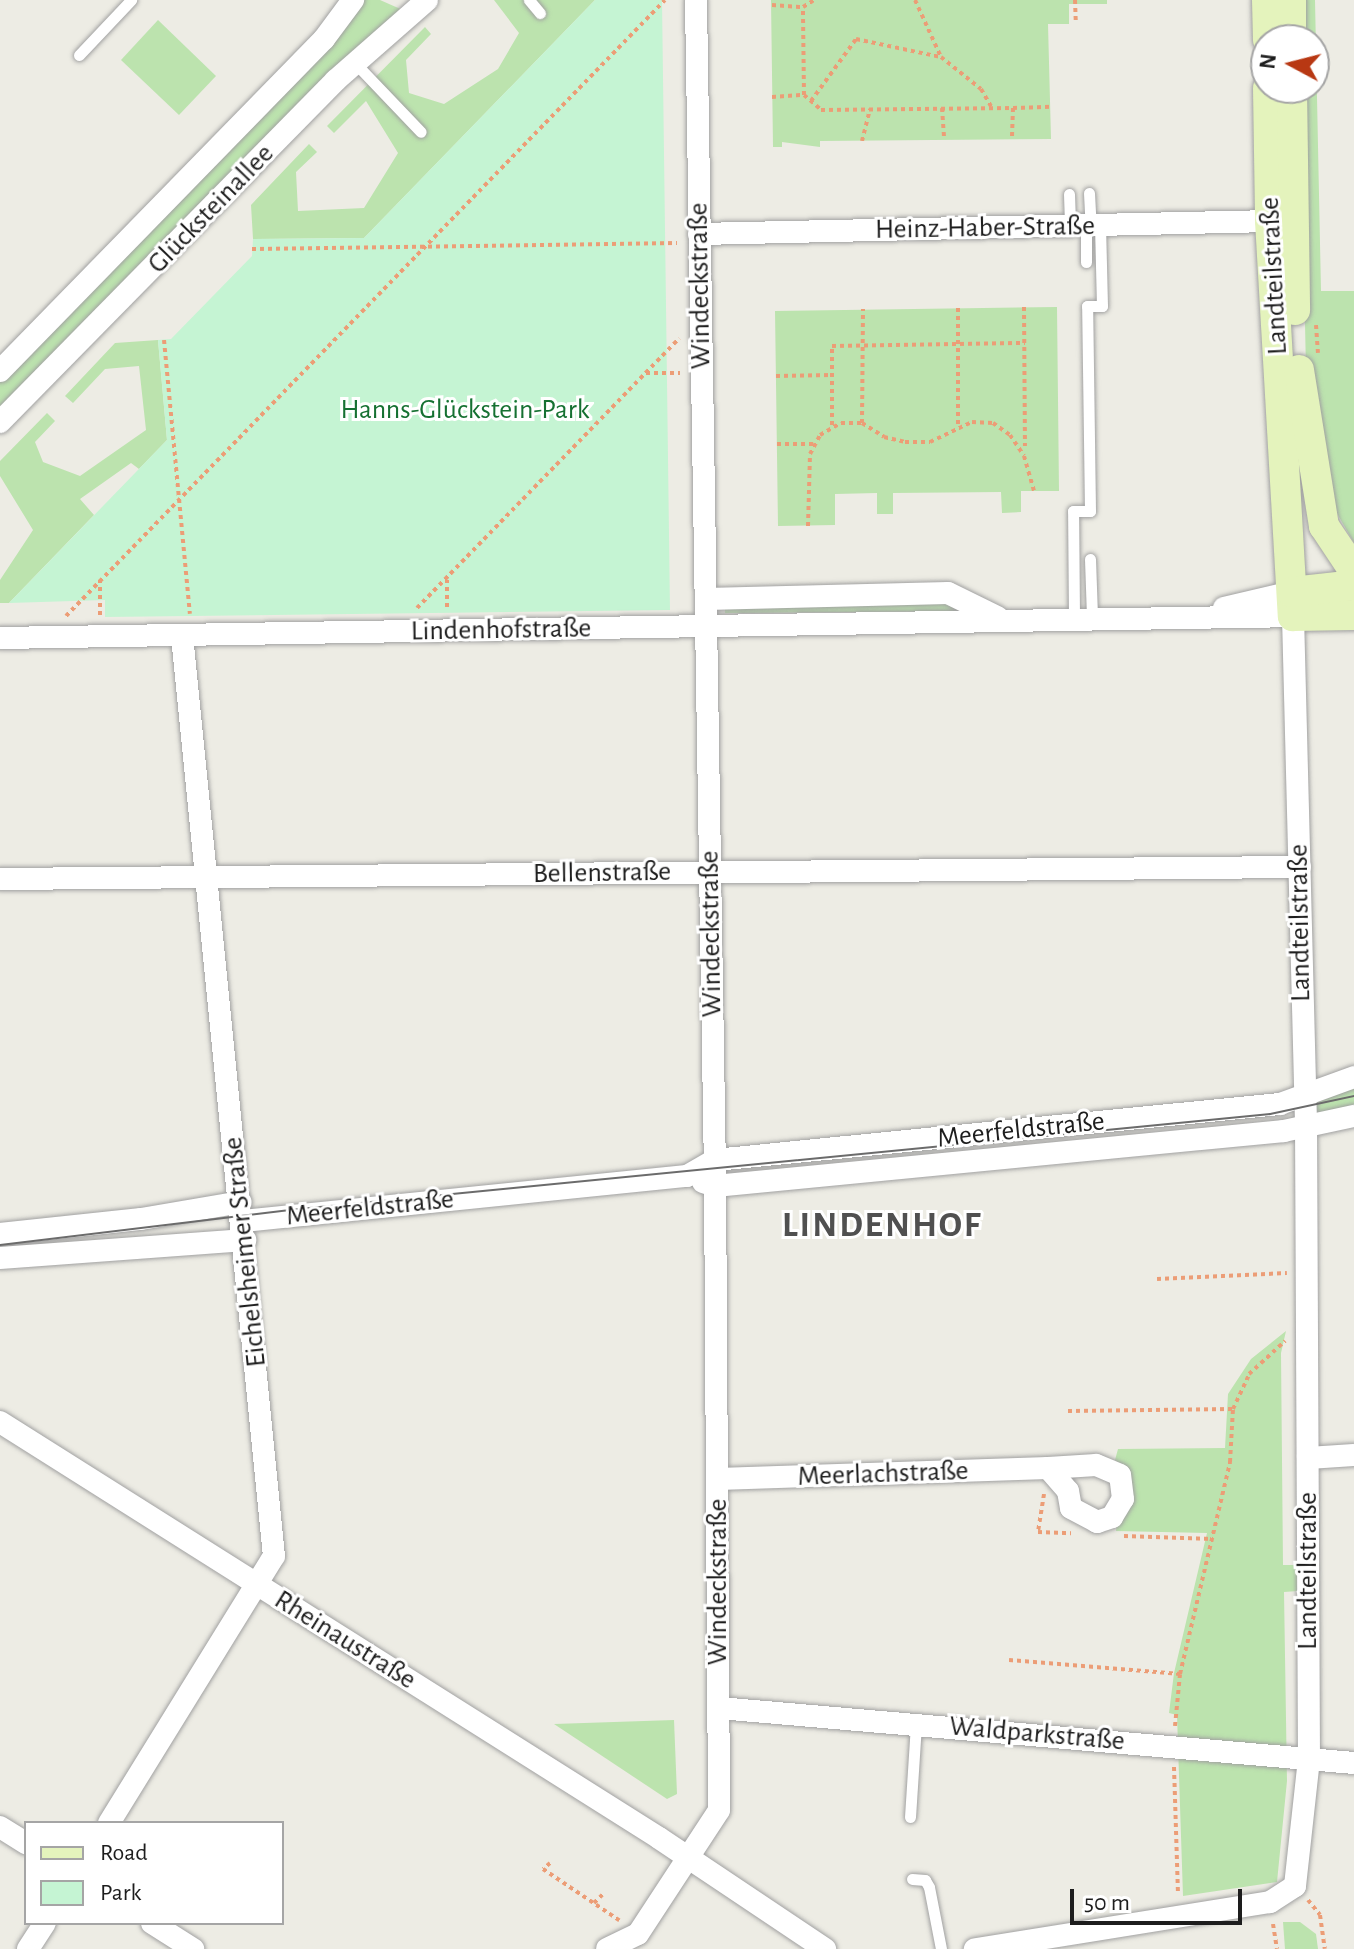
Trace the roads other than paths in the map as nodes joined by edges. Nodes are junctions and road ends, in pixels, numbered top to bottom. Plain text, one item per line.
1 (131, 0) edge
2 (353, 0) edge
3 (427, 0) edge
4 (529, 0) edge
5 (696, 0) edge
6 (1267, 0) edge
7 (1291, 0) edge
8 (540, 13) dead end
9 (1268, 24) edge
10 (1291, 24) edge
11 (79, 55) dead end
12 (355, 63) junction
13 (1268, 104) edge
14 (1292, 104) edge
15 (421, 132) dead end
16 (1089, 193) dead end
17 (1069, 194) dead end
18 (1270, 221) junction
19 (1087, 226) junction
20 (699, 239) junction
21 (1086, 262) dead end
22 (0, 371) edge
23 (0, 422) edge
24 (1090, 559) dead end
25 (1354, 571) edge
26 (1354, 585) edge
27 (706, 599) junction
28 (1292, 604) junction
29 (1354, 615) edge
30 (1083, 616) junction
31 (1001, 619) junction
32 (706, 627) junction
33 (187, 636) junction
34 (0, 638) edge
35 (1300, 867) junction
36 (710, 872) junction
37 (207, 877) junction
38 (0, 879) edge
39 (1354, 1077) edge
40 (1302, 1096) junction
41 (1354, 1116) edge
42 (1306, 1123) junction
43 (715, 1160) junction
44 (687, 1176) junction
45 (715, 1186) junction
46 (243, 1221) junction
47 (0, 1234) edge
48 (0, 1258) edge
49 (0, 1422) edge
50 (1354, 1455) edge
51 (1308, 1458) junction
52 (1048, 1468) dead end
53 (718, 1479) junction
54 (260, 1587) junction
55 (719, 1708) junction
56 (916, 1724) junction
57 (1309, 1759) junction
58 (1354, 1763) edge
59 (910, 1817) dead end
60 (110, 1821) edge
61 (0, 1827) edge
62 (24, 1842) edge
63 (688, 1859) junction
64 (912, 1879) dead end
65 (44, 1925) edge
66 (155, 1925) edge
67 (28, 1949) edge
68 (193, 1949) edge
69 (607, 1949) edge
70 (825, 1949) edge
71 (941, 1949) edge
72 (975, 1949) edge

1 - 11 lane
2 - 22 street, Glücksteinallee
3 - 12 street, Glücksteinallee
4 - 8 lane
5 - 20 street, Windeckstraße
6 - 9 street
7 - 10 street
12 - 15 lane
12 - 23 street, Glücksteinallee
13 - 18 street, Landteilstraße
14 - 25 street, Landteilstraße
16 - 19 lane
17 - 19 lane
18 - 19 street, Heinz-Haber-Straße
18 - 28 street, Landteilstraße
19 - 20 street, Heinz-Haber-Straße
19 - 21 lane
19 - 30 lane
20 - 27 street, Windeckstraße
24 - 30 lane
26 - 28 street
27 - 31 street, Lindenhofstraße
27 - 32 street, Windeckstraße
28 - 29 street, Lindenhofstraße
28 - 30 street, Lindenhofstraße
28 - 35 street, Landteilstraße
30 - 31 street, Lindenhofstraße
31 - 32 street, Lindenhofstraße
32 - 33 street, Lindenhofstraße
32 - 36 street, Windeckstraße
33 - 34 street, Lindenhofstraße
33 - 37 street, Eichelsheimer Straße
35 - 36 street, Bellenstraße
35 - 40 street, Landteilstraße
36 - 37 street, Bellenstraße
36 - 43 street, Windeckstraße
37 - 38 street, Bellenstraße
37 - 46 street, Eichelsheimer Straße
39 - 40 street, Meerfeldstraße
40 - 42 street, Landteilstraße
40 - 43 street, Meerfeldstraße
41 - 42 street, Meerfeldstraße
42 - 45 street, Meerfeldstraße
42 - 51 street, Landteilstraße
43 - 44 street, Meerfeldstraße
43 - 45 street, Windeckstraße
44 - 45 street, Meerfeldstraße
44 - 46 street, Meerfeldstraße
45 - 53 street, Windeckstraße
46 - 47 street, Meerfeldstraße
46 - 48 street, Meerfeldstraße
46 - 54 street, Eichelsheimer Straße
49 - 54 street, Rheinaustraße
50 - 51 street
51 - 57 street, Landteilstraße
52 - 53 street, Meerlachstraße
53 - 55 street, Windeckstraße
54 - 60 street, Eichelsheimer Straße
54 - 63 street, Rheinaustraße
55 - 56 street, Waldparkstraße
55 - 63 street, Windeckstraße
56 - 57 street, Waldparkstraße
56 - 59 lane
57 - 58 street, Waldparkstraße
57 - 72 street, Landteilstraße
61 - 62 street
63 - 69 street, Windeckstraße
63 - 70 street, Rheinaustraße
64 - 71 lane
65 - 67 street
66 - 68 street

